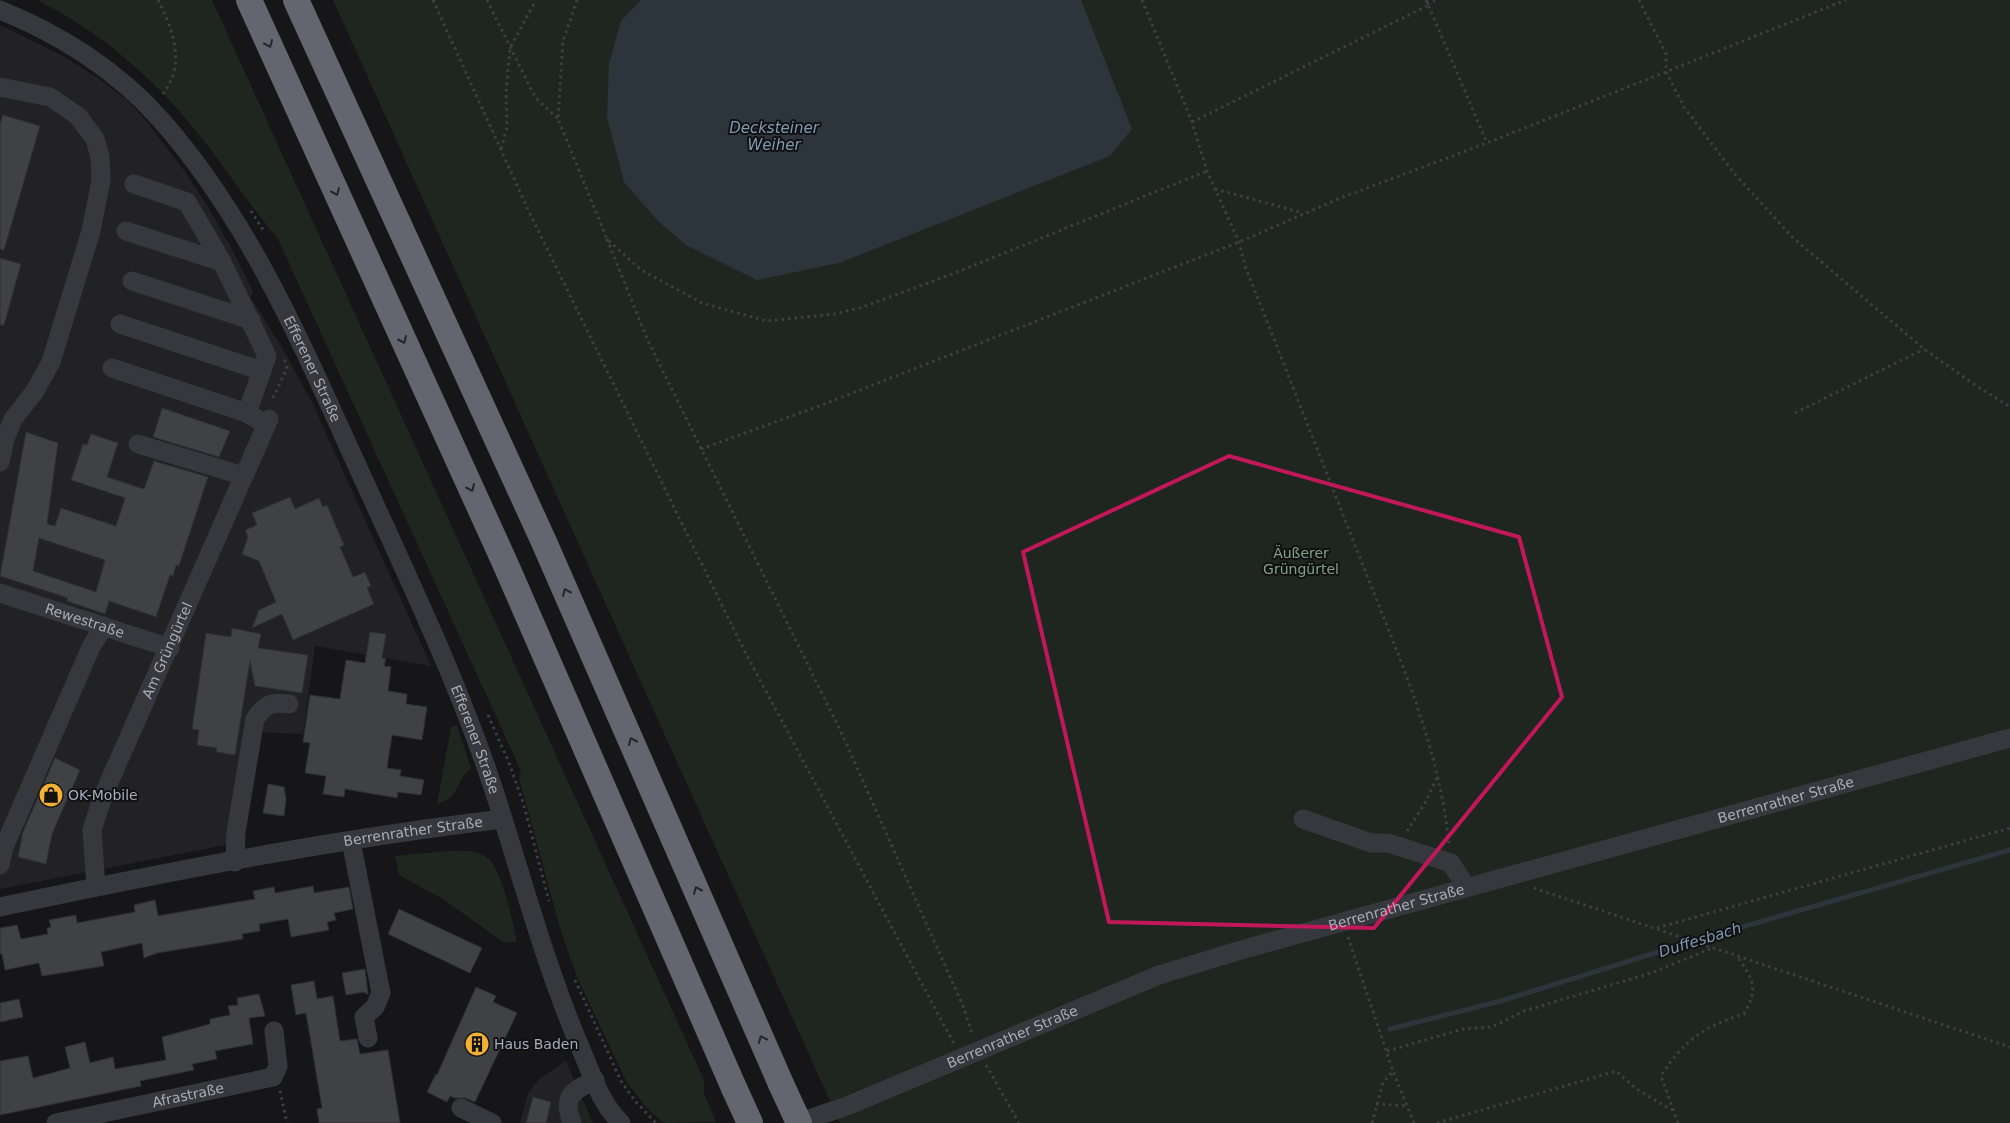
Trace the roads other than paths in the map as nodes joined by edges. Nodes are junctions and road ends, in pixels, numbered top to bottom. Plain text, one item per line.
1 (249, 0) edge
2 (296, 0) edge
3 (0, 10) edge
4 (0, 86) edge
5 (134, 184) dead end
6 (126, 231) dead end
7 (222, 262) junction
8 (132, 280) dead end
9 (251, 320) junction
10 (120, 324) dead end
11 (112, 368) dead end
12 (262, 372) junction
13 (247, 413) junction
14 (138, 444) dead end
15 (0, 462) edge
16 (244, 476) junction
17 (0, 593) edge
18 (104, 626) junction
19 (170, 648) junction
20 (289, 704) dead end
21 (2010, 738) edge
22 (503, 819) junction
23 (1303, 819) dead end
24 (351, 841) junction
25 (235, 862) junction
26 (0, 865) edge
27 (96, 887) junction
28 (1466, 887) junction
29 (0, 905) edge
30 (274, 1031) dead end
31 (368, 1038) dead end
32 (594, 1080) junction
33 (461, 1108) dead end
34 (56, 1123) edge
35 (492, 1123) edge
36 (572, 1123) edge
37 (621, 1123) edge
38 (750, 1123) edge
39 (798, 1123) edge

1 -> 38 highway, bridge
39 -> 2 highway, bridge
3 - 22 street, Efferener Straße
4 - 15 street
5 - 7 street
6 - 7 street
7 - 9 street
8 - 9 street
9 - 12 street
10 - 12 street
11 - 13 street
12 - 13 street
13 - 16 street, Am Grüngürtel
14 - 16 street
16 - 19 street, Am Grüngürtel
17 - 18 street, Rewestraße
18 - 19 street, Rewestraße
18 - 26 street
19 - 27 street, Am Grüngürtel
20 - 25 street
21 - 28 street, Berrenrather Straße
22 - 24 street, Berrenrather Straße
22 - 32 street
23 - 28 street
24 - 25 street, Berrenrather Straße
24 - 31 street
25 - 27 street, Berrenrather Straße
27 - 29 street, Berrenrather Straße
28 - 39 street, Berrenrather Straße
30 - 34 street, Afrastraße
32 - 36 street
32 - 37 street
33 - 35 street

